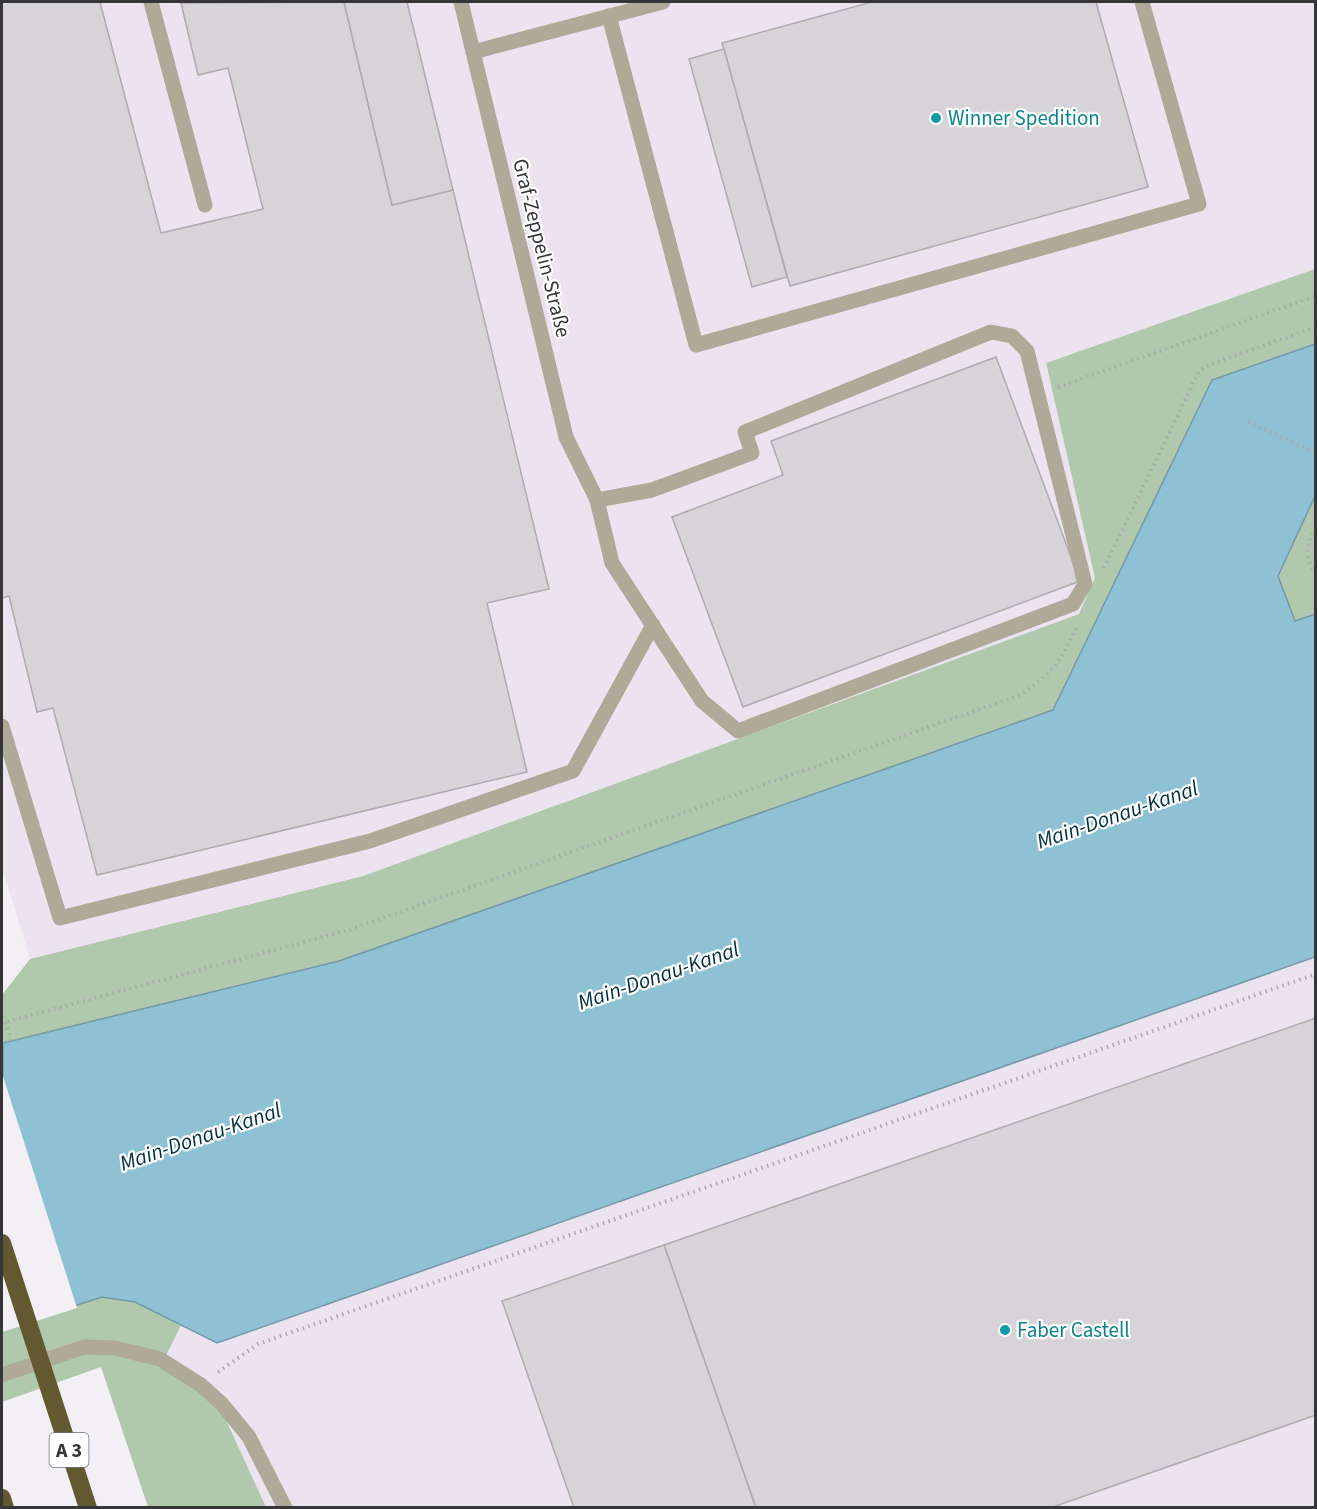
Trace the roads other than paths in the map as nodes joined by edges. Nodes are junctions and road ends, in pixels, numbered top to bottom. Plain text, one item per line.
1 (151, 2) edge
2 (461, 2) edge
3 (663, 2) edge
4 (1142, 2) edge
5 (609, 16) junction
6 (473, 52) junction
7 (205, 205) dead end
8 (597, 500) junction
9 (653, 625) junction
10 (2, 726) edge
11 (2, 1243) edge
12 (2, 1375) edge
13 (2, 1498) edge
14 (5, 1508) edge
15 (88, 1508) edge
16 (285, 1508) edge

1 - 7 street
2 - 6 street, Graf-Zeppelin-Straße
3 - 5 street
4 - 5 street
5 - 6 street
6 - 8 street, Graf-Zeppelin-Straße
8 - 9 street, Graf-Zeppelin-Straße
8 - 9 street, Graf-Zeppelin-Straße
9 - 10 street
11 - 15 highway, A 3
12 - 16 street
13 - 14 highway

